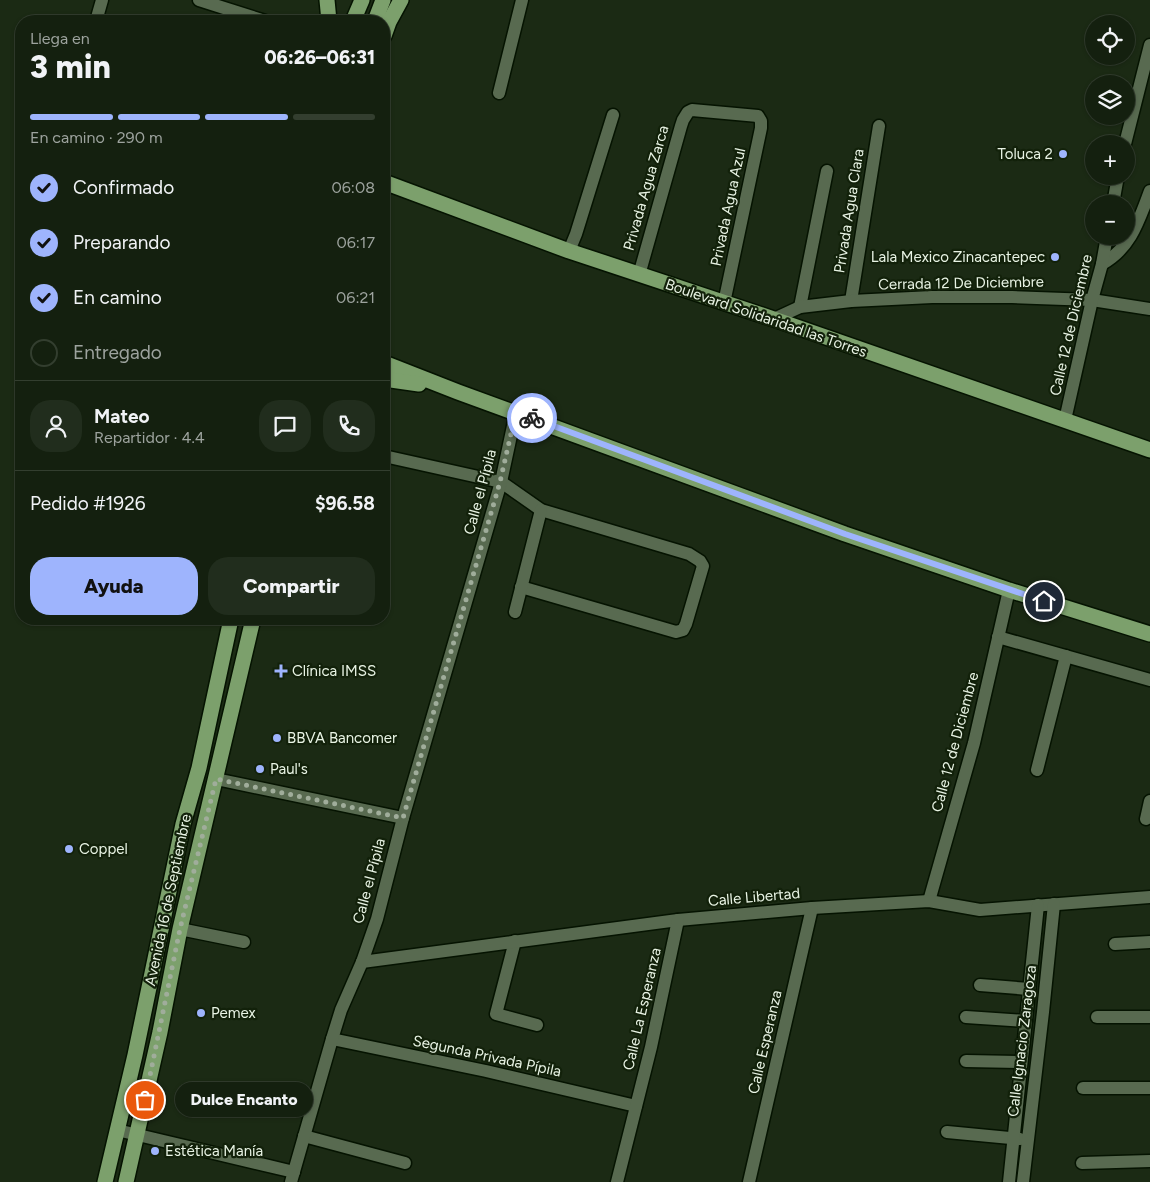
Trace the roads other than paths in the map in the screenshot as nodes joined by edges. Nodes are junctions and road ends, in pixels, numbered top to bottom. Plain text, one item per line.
1 (102, 0) edge
2 (199, 0) edge
3 (327, 0) edge
4 (362, 0) edge
5 (383, 0) edge
6 (401, 0) edge
7 (522, 0) edge
8 (98, 15) edge
9 (246, 15) edge
10 (328, 15) edge
11 (356, 15) edge
12 (377, 15) edge
13 (390, 19) edge
14 (1150, 45) edge
15 (499, 93) dead end
16 (613, 114) dead end
17 (760, 118) joint
18 (879, 126) dead end
19 (1127, 135) edge
20 (826, 171) dead end
21 (390, 184) edge
22 (1150, 191) edge
23 (1105, 245) edge
24 (569, 251) junction
25 (1102, 264) junction
26 (639, 275) junction
27 (1092, 300) junction
28 (851, 301) junction
29 (724, 303) junction
30 (800, 307) junction
31 (1150, 309) edge
32 (774, 319) junction
33 (390, 365) edge
34 (390, 379) edge
35 (458, 392) junction
36 (516, 412) junction
37 (1065, 420) junction
38 (1150, 450) edge
39 (390, 457) edge
40 (500, 482) junction
41 (542, 510) junction
42 (521, 587) junction
43 (1009, 590) junction
44 (515, 612) dead end
45 (230, 625) edge
46 (252, 625) edge
47 (1150, 634) edge
48 (998, 637) junction
49 (1066, 656) junction
50 (1150, 680) edge
51 (1037, 770) dead end
52 (216, 779) junction
53 (1150, 801) edge
54 (403, 818) junction
55 (1146, 819) dead end
56 (1150, 898) edge
57 (929, 901) junction
58 (1054, 904) junction
59 (1038, 905) junction
60 (812, 908) junction
61 (678, 920) junction
62 (180, 929) junction
63 (515, 941) junction
64 (244, 942) dead end
65 (1150, 942) edge
66 (1115, 944) dead end
67 (1033, 945) junction
68 (1049, 946) junction
69 (362, 962) junction
70 (980, 985) dead end
71 (1029, 989) junction
72 (1150, 1016) edge
73 (966, 1017) dead end
74 (1097, 1017) dead end
75 (1026, 1021) junction
76 (537, 1025) dead end
77 (332, 1039) junction
78 (966, 1061) dead end
79 (1021, 1062) junction
80 (1083, 1088) dead end
81 (1150, 1088) edge
82 (636, 1106) junction
83 (117, 1130) junction
84 (947, 1132) dead end
85 (137, 1135) junction
86 (304, 1136) junction
87 (1014, 1138) junction
88 (1027, 1139) junction
89 (1150, 1161) edge
90 (405, 1163) dead end
91 (1082, 1163) dead end
92 (292, 1177) edge
93 (105, 1182) edge
94 (126, 1182) edge
95 (617, 1182) edge
96 (748, 1182) edge
97 (1009, 1182) edge
98 (1023, 1182) edge

1 - 8 street
2 - 9 street
3 - 10 main road
4 - 11 main road
5 - 12 main road
6 - 13 main road
7 - 15 street
14 - 19 street
16 - 24 street
17 - 26 street, Privada Agua Zarca
17 - 29 street, Privada Agua Azul
18 - 28 street, Privada Agua Clara
20 - 30 street
21 - 24 main road, Boulevard Solidaridad las Torres
22 - 25 street
23 - 25 street, Calle 12 de Diciembre
24 - 26 main road, Boulevard Solidaridad las Torres
25 - 27 street, Calle 12 de Diciembre
26 - 29 main road, Boulevard Solidaridad las Torres
27 - 28 street, Cerrada 12 De Diciembre
27 - 31 street, Cerrada 12 De Diciembre
27 - 37 street, Calle 12 de Diciembre
28 - 30 street, Cerrada 12 De Diciembre
29 - 32 main road, Boulevard Solidaridad las Torres
30 - 32 street, Cerrada 12 De Diciembre
32 - 37 main road, Boulevard Solidaridad las Torres
33 - 35 main road
34 - 35 main road
35 - 36 main road
36 - 40 street, Calle el Pípila
36 - 43 main road
37 - 38 main road, Boulevard Solidaridad las Torres
39 - 40 street
40 - 41 street
40 - 54 street, Calle el Pípila
41 - 42 street
41 - 42 street
42 - 44 street
43 - 47 main road
43 - 48 street, Calle 12 de Diciembre
45 - 83 main road, Avenida 16 de Septiembre
46 - 52 main road, Avenida 16 de Septiembre
48 - 49 street
48 - 57 street, Calle 12 de Diciembre
49 - 50 street
49 - 51 street
52 - 54 street
52 - 62 main road, Avenida 16 de Septiembre
53 - 55 street
54 - 69 street, Calle el Pípila
56 - 58 street, Calle Libertad
57 - 59 street, Calle Libertad
57 - 60 street, Calle Libertad
58 - 59 street, Calle Libertad
58 - 68 street, Calle Ignacio Zaragoza
59 - 67 street, Calle Ignacio Zaragoza
60 - 61 street, Calle Libertad
60 - 96 street, Calle Esperanza
61 - 63 street, Calle Libertad
61 - 82 street, Calle La Esperanza
62 - 64 street
62 - 85 main road, Avenida 16 de Septiembre
63 - 69 street, Calle Libertad
63 - 76 street
65 - 66 street
67 - 68 street
67 - 71 street, Calle Ignacio Zaragoza
68 - 88 street, Calle Ignacio Zaragoza
69 - 77 street, Calle el Pípila
70 - 71 street
71 - 75 street, Calle Ignacio Zaragoza
72 - 74 street
73 - 75 street
75 - 79 street, Calle Ignacio Zaragoza
77 - 82 street, Segunda Privada Pípila
77 - 86 street, Calle el Pípila
78 - 79 street
79 - 87 street, Calle Ignacio Zaragoza
80 - 81 street
82 - 95 street, Calle La Esperanza
83 - 85 street
83 - 93 main road, Avenida 16 de Septiembre
84 - 87 street
85 - 92 street
85 - 94 main road, Avenida 16 de Septiembre
86 - 90 street
86 - 92 street, Calle el Pípila
87 - 88 street
87 - 97 street, Calle Ignacio Zaragoza
88 - 98 street, Calle Ignacio Zaragoza
89 - 91 street

